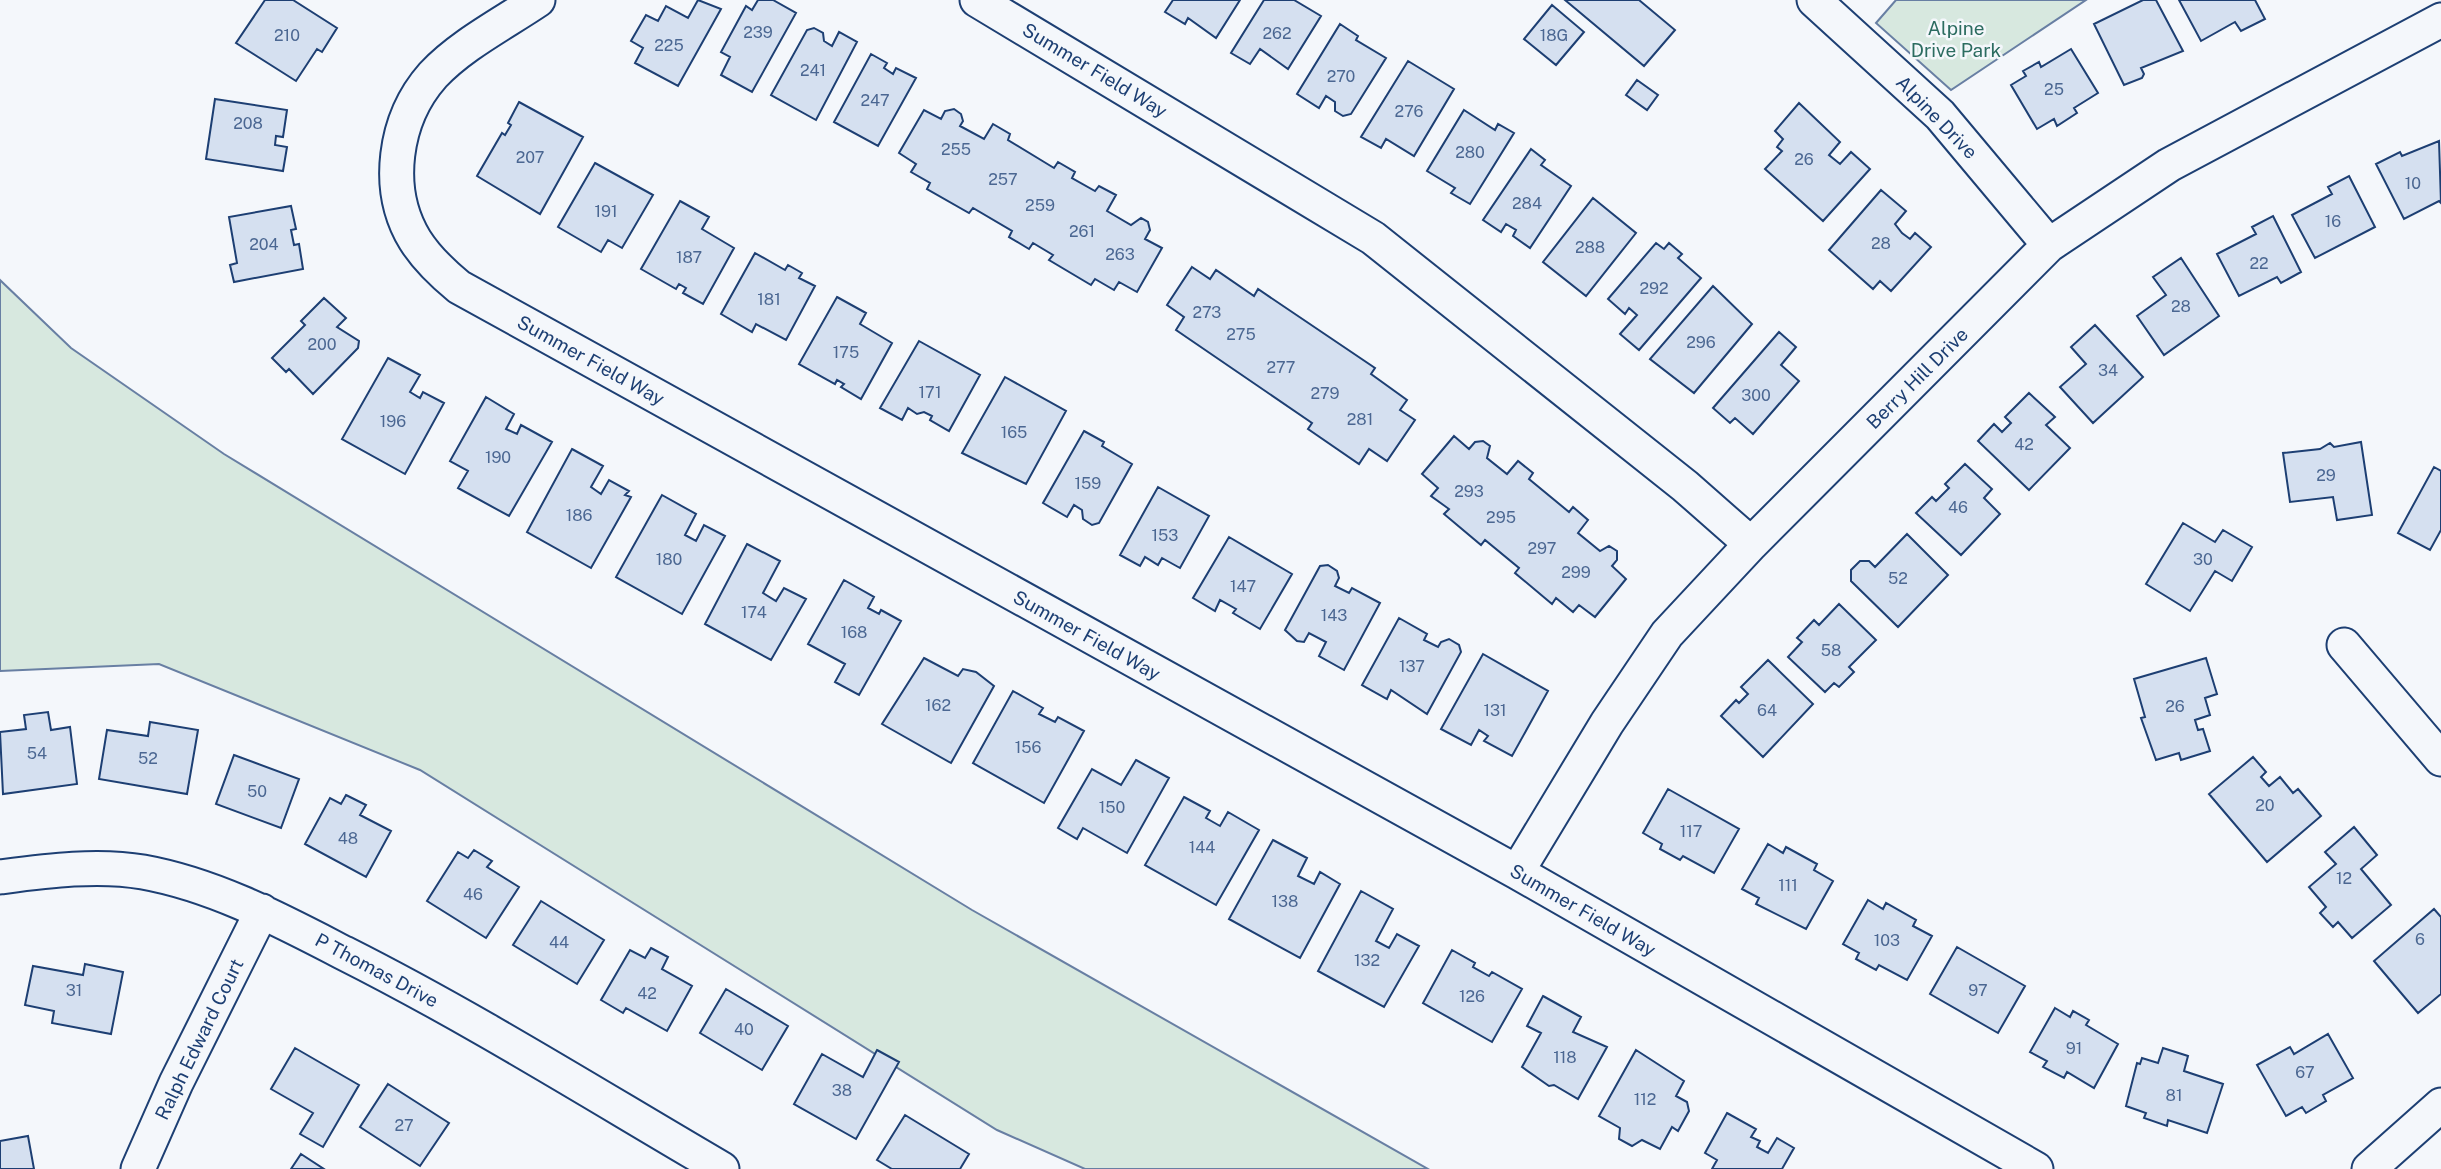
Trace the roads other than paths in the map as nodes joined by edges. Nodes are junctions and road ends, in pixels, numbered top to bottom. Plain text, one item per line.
1 (538, 0) edge
2 (976, 0) edge
3 (1814, 0) edge
4 (2441, 20) edge
5 (2049, 245) junction
6 (1751, 544) junction
7 (2344, 645) dead end
8 (2441, 759) edge
9 (1517, 873) junction
10 (0, 877) edge
11 (262, 911) junction
12 (2441, 1105) edge
13 (138, 1169) edge
14 (722, 1169) edge
15 (2036, 1169) edge
16 (2369, 1169) edge

1 - 9 street, Summer Field Way
2 - 6 street, Summer Field Way
3 - 5 street, Alpine Drive
4 - 5 street, Berry Hill Drive
5 - 6 street, Berry Hill Drive
6 - 9 street, Berry Hill Drive
7 - 8 street
9 - 15 street, Summer Field Way
10 - 11 street, P Thomas Drive
11 - 13 street, Ralph Edward Court
11 - 14 street, P Thomas Drive
12 - 16 street

